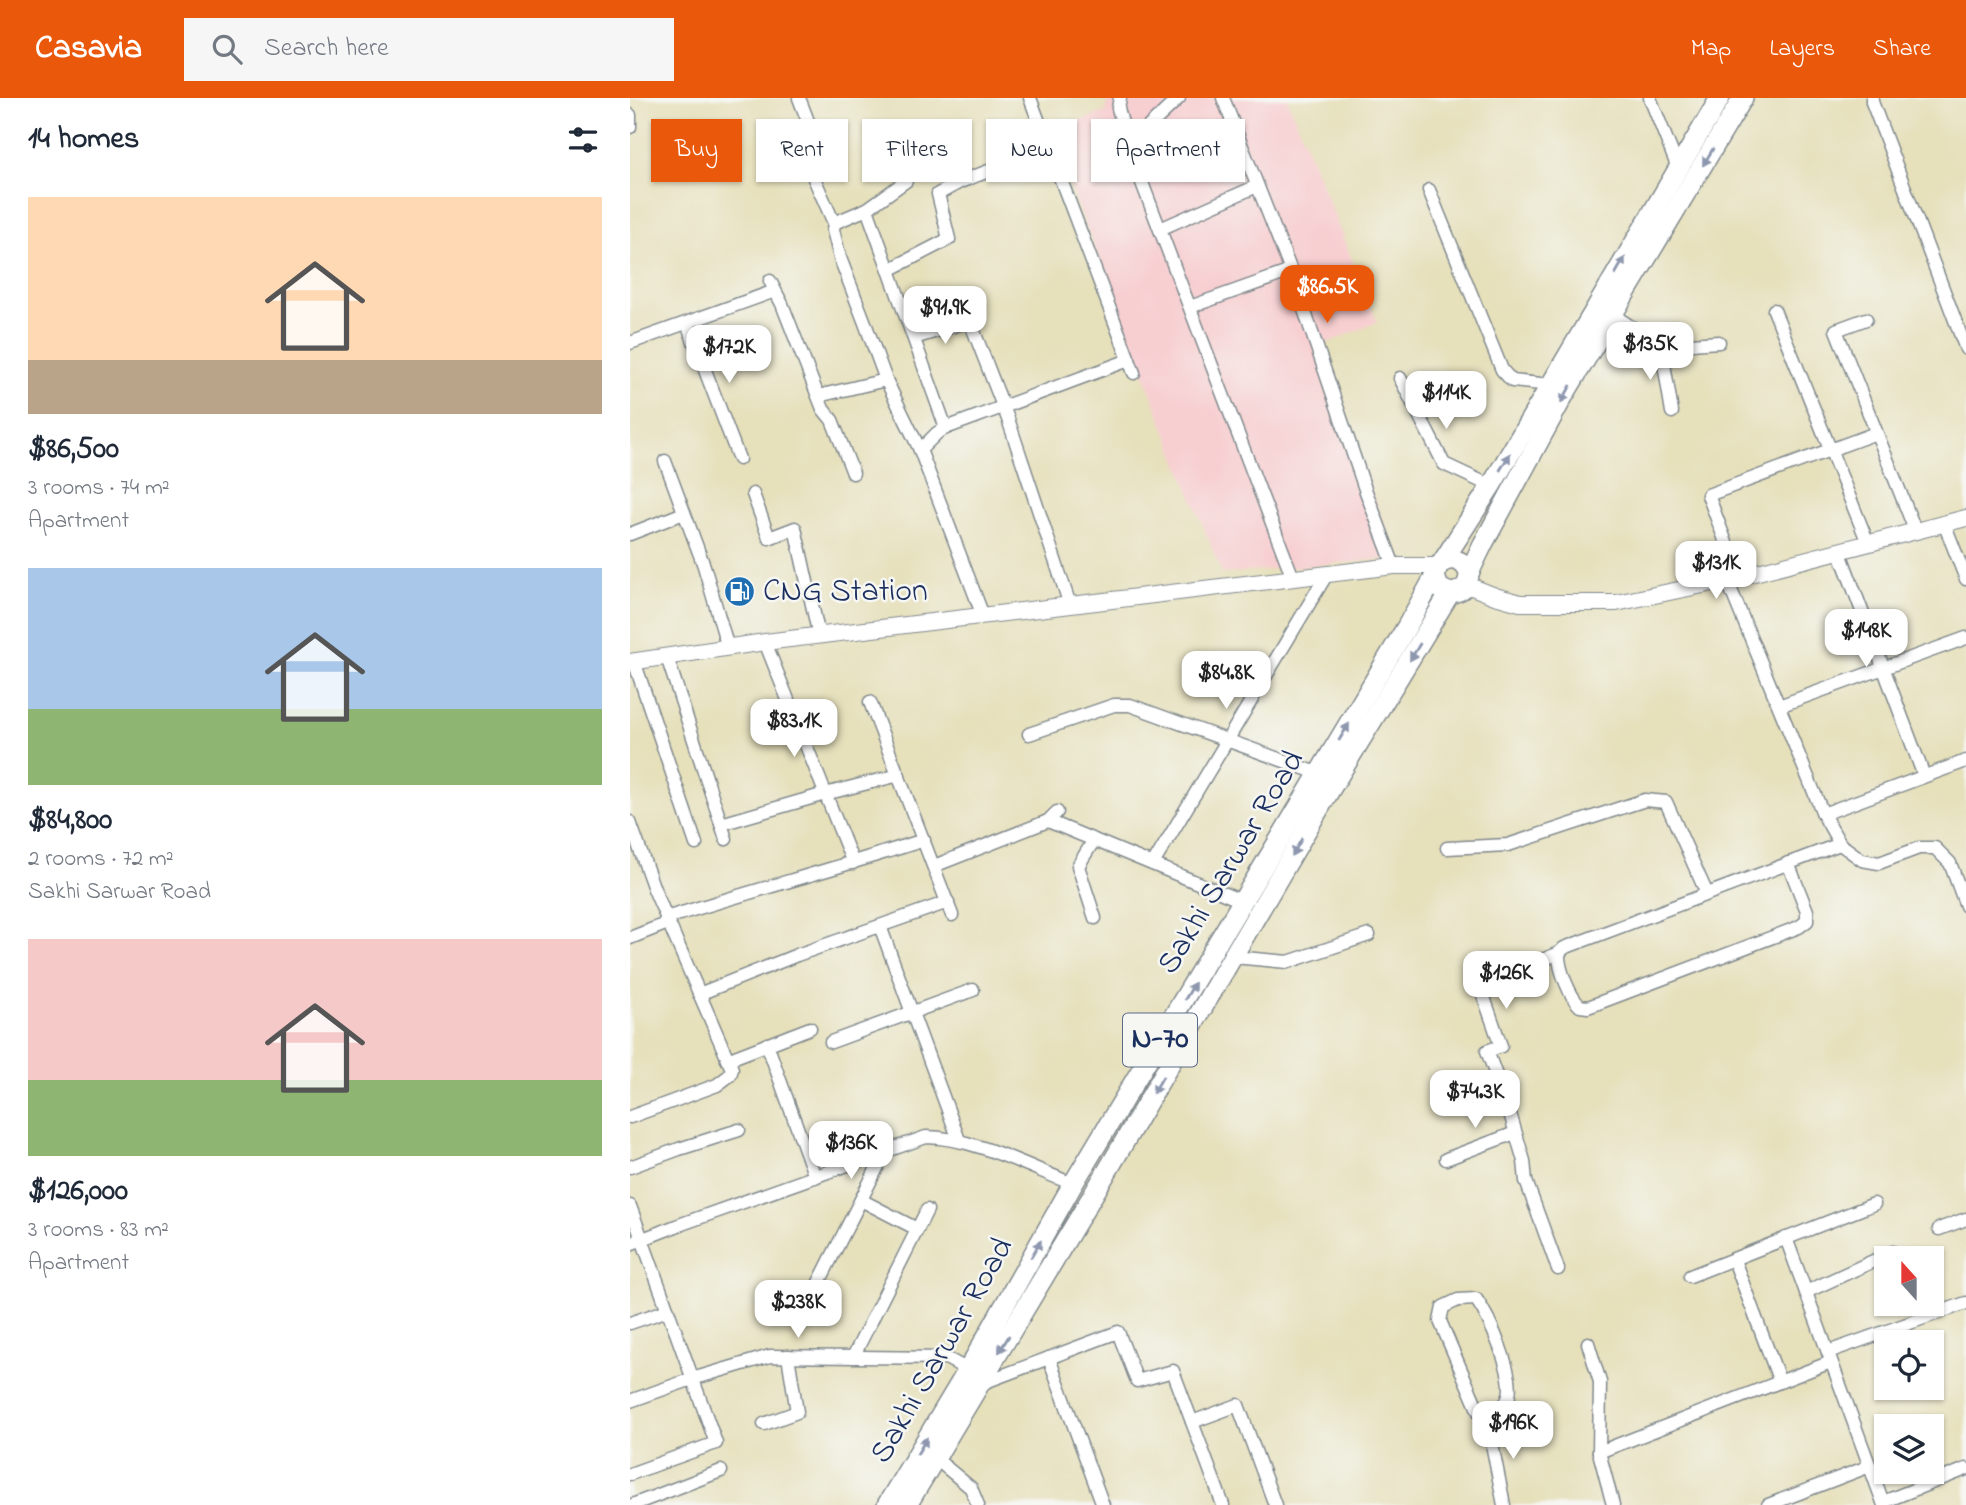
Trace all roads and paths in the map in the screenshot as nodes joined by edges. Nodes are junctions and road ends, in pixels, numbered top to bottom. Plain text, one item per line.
1 (799, 98) edge
2 (1030, 98) edge
3 (1120, 98) edge
4 (1179, 98) edge
5 (1223, 98) edge
6 (1650, 98) edge
7 (1720, 98) edge
8 (1743, 98) edge
9 (1872, 98) edge
10 (630, 115) edge
11 (1038, 119) edge
12 (1121, 119) edge
13 (1157, 119) edge
14 (630, 127) edge
15 (1678, 168) junction
16 (986, 172) edge
17 (905, 182) edge
18 (1061, 182) edge
19 (1142, 182) edge
20 (1257, 186) junction
21 (1429, 190) dead end
22 (867, 209) junction
23 (834, 223) junction
24 (1160, 229) junction
25 (889, 270) junction
26 (1291, 271) junction
27 (1190, 307) junction
28 (1774, 310) dead end
29 (1613, 315) junction
30 (1866, 319) dead end
31 (687, 323) junction
32 (914, 338) junction
33 (1719, 342) dead end
34 (630, 343) edge
35 (1661, 346) junction
36 (1966, 349) edge
37 (1129, 360) junction
38 (1134, 373) dead end
39 (1400, 378) dead end
40 (887, 380) junction
41 (1551, 385) junction
42 (818, 396) junction
43 (1004, 408) junction
44 (1672, 412) dead end
45 (946, 428) junction
46 (1877, 433) junction
47 (920, 450) junction
48 (1830, 450) junction
49 (739, 459) dead end
50 (665, 461) dead end
51 (853, 473) dead end
52 (1491, 486) junction
53 (752, 494) dead end
54 (684, 513) junction
55 (1966, 518) edge
56 (1944, 523) junction
57 (1914, 530) junction
58 (630, 534) edge
59 (1868, 543) junction
60 (1839, 550) junction
61 (1394, 566) junction
62 (1438, 568) junction
63 (1327, 574) junction
64 (1293, 578) junction
65 (1733, 579) junction
66 (1966, 579) edge
67 (1462, 584) junction
68 (1070, 605) junction
69 (983, 616) junction
70 (819, 636) junction
71 (1966, 638) edge
72 (765, 642) junction
73 (728, 648) junction
74 (667, 657) junction
75 (632, 662) edge
76 (1883, 668) junction
77 (870, 702) dead end
78 (1779, 706) junction
79 (1029, 734) dead end
80 (1227, 740) junction
81 (1966, 761) edge
82 (1320, 774) junction
83 (899, 775) junction
84 (1924, 776) junction
85 (825, 794) junction
86 (1823, 814) junction
87 (630, 822) edge
88 (721, 824) junction
89 (726, 839) dead end
90 (1094, 839) junction
91 (924, 840) junction
92 (696, 844) dead end
93 (1840, 844) junction
94 (634, 846) edge
95 (1447, 848) dead end
96 (853, 863) junction
97 (1788, 863) junction
98 (1153, 864) junction
99 (934, 866) junction
100 (1707, 894) junction
101 (948, 902) junction
102 (1244, 902) junction
103 (1966, 906) edge
104 (952, 915) dead end
105 (1095, 918) dead end
106 (667, 921) junction
107 (880, 926) junction
108 (1369, 935) dead end
109 (630, 937) edge
110 (1559, 953) junction
111 (1233, 957) junction
112 (973, 990) dead end
113 (699, 994) junction
114 (912, 1013) junction
115 (810, 1028) dead end
116 (831, 1042) dead end
117 (767, 1044) junction
118 (727, 1060) junction
119 (630, 1117) edge
120 (739, 1130) dead end
121 (1515, 1133) junction
122 (959, 1140) junction
123 (873, 1156) junction
124 (1447, 1159) dead end
125 (630, 1167) edge
126 (814, 1177) junction
127 (1073, 1184) junction
128 (861, 1200) junction
129 (1874, 1204) dead end
130 (630, 1206) edge
131 (927, 1210) dead end
132 (1966, 1219) edge
133 (917, 1229) junction
134 (1939, 1229) dead end
135 (1786, 1238) junction
136 (643, 1240) junction
137 (630, 1244) edge
138 (1734, 1260) junction
139 (1874, 1261) edge
140 (1558, 1269) dead end
141 (1689, 1276) dead end
142 (1806, 1292) junction
143 (1966, 1303) edge
144 (807, 1307) dead end
145 (668, 1310) junction
146 (630, 1323) edge
147 (1588, 1342) dead end
148 (788, 1356) junction
149 (853, 1357) junction
150 (1830, 1357) junction
151 (1049, 1358) junction
152 (974, 1377) junction
153 (692, 1379) junction
154 (1780, 1382) junction
155 (630, 1401) edge
156 (1490, 1421) junction
157 (1192, 1422) junction
158 (764, 1424) dead end
159 (1599, 1452) junction
160 (935, 1458) junction
161 (1870, 1466) junction
162 (1966, 1469) edge
163 (721, 1471) dead end
164 (630, 1474) edge
165 (647, 1502) edge
166 (1884, 1503) edge
167 (909, 1504) edge
168 (632, 1505) edge
169 (887, 1505) edge
170 (978, 1505) edge
171 (1103, 1505) edge
172 (1223, 1505) edge
173 (1275, 1505) edge
174 (1504, 1505) edge
175 (1613, 1505) edge
176 (1768, 1505) edge

1 - 23 street
2 - 11 street
3 - 12 street
4 - 13 street
5 - 20 street
6 - 15 street
7 - 15 highway, N-70
8 -> 29 highway, N-70
9 - 36 street
10 - 14 street
41 -> 15 highway, N-70
16 - 25 street
17 - 22 street
18 - 37 street
19 - 24 street
20 - 24 street
20 - 26 street
21 - 41 street
22 - 23 street
22 - 25 street
23 - 40 street
24 - 27 street
25 - 32 street
26 - 27 street
26 - 61 street
27 - 64 street
28 - 48 street
29 - 35 street
29 -> 67 highway, N-70
30 - 46 street
31 - 34 street
31 - 42 street
31 - 49 street
32 - 43 street
32 - 45 street
33 - 35 street
35 - 44 street
37 - 38 street
37 - 43 street
39 - 52 street
40 - 42 street
40 - 47 street
52 -> 41 highway, N-70
42 - 51 street
43 - 45 street
43 - 68 street
45 - 47 street
46 - 48 street
46 - 57 street
47 - 69 street
48 - 59 street
48 - 65 street
50 - 54 street
52 - 62 highway, N-70
53 - 70 street
54 - 58 street
54 - 73 street
55 - 56 main road
56 - 57 main road
56 - 66 street
57 - 59 main road
59 - 60 main road
60 - 65 main road
60 - 76 street
61 - 62 main road
61 - 63 main road
62 - 67 highway
62 - 67 highway
82 -> 62 highway, Sakhi Sarwar Road / N-70
63 - 64 main road
63 - 80 street
64 - 68 main road
65 - 67 main road
65 - 78 street
67 -> 111 highway, Sakhi Sarwar Road / N-70
68 - 69 main road
69 - 70 main road
70 - 72 main road
71 - 76 street
72 - 73 main road
72 - 85 street
73 - 74 main road
74 - 75 main road
74 - 88 street
75 - 92 street
76 - 78 street
76 - 84 street
77 - 83 street
78 - 86 street
79 - 80 street
80 - 82 street
80 - 98 street
81 - 84 street
82 - 102 highway, Sakhi Sarwar Road / N-70
83 - 85 street
83 - 91 street
84 - 86 street
85 - 88 street
85 - 96 street
86 - 93 street
87 - 94 street
88 - 89 street
90 - 98 street
90 - 99 street
90 - 105 street
91 - 96 street
91 - 99 street
93 - 97 street
93 - 103 street
94 - 106 street
95 - 100 street
96 - 106 street
97 - 100 street
97 - 110 street
98 - 102 street
99 - 101 street
100 - 110 street
101 - 104 street
101 - 107 street
127 -> 102 highway, Sakhi Sarwar Road / N-70
106 - 109 street
106 - 113 street
107 - 113 street
107 - 114 street
108 - 111 street
110 - 121 street
111 -> 152 highway, Sakhi Sarwar Road / N-70
112 - 114 street
113 - 118 street
114 - 116 street
114 - 122 street
115 - 117 street
117 - 118 street
117 - 126 street
118 - 119 street
120 - 125 street
121 - 124 street
121 - 140 street
122 - 123 street
122 - 127 street
123 - 126 street
123 - 128 street
126 - 136 street
152 -> 127 highway, Sakhi Sarwar Road / N-70
128 - 133 street
128 - 144 street
129 - 135 street
130 - 136 street
131 - 133 street
132 - 134 street
133 - 149 street
135 - 138 street
135 - 142 street
136 - 137 street
136 - 145 street
138 - 141 street
138 - 154 street
139 - 142 street
142 - 150 street
143 - 150 street
145 - 146 street
145 - 153 street
147 - 159 street
148 - 149 street
148 - 153 street
148 - 158 street
149 - 152 street
150 - 154 street
150 - 161 street
151 - 152 street
151 - 157 street
151 - 171 street
152 - 160 highway, Sakhi Sarwar Road / N-70
169 -> 152 highway, Sakhi Sarwar Road / N-70
153 - 155 street
153 - 164 street
154 - 159 street
156 - 156 street
156 - 174 street
157 - 172 street
157 - 173 street
159 - 175 street
160 - 167 highway, Sakhi Sarwar Road / N-70
160 - 170 street
161 - 166 street
161 - 176 street
162 - 166 street
163 - 165 street
165 - 168 street

